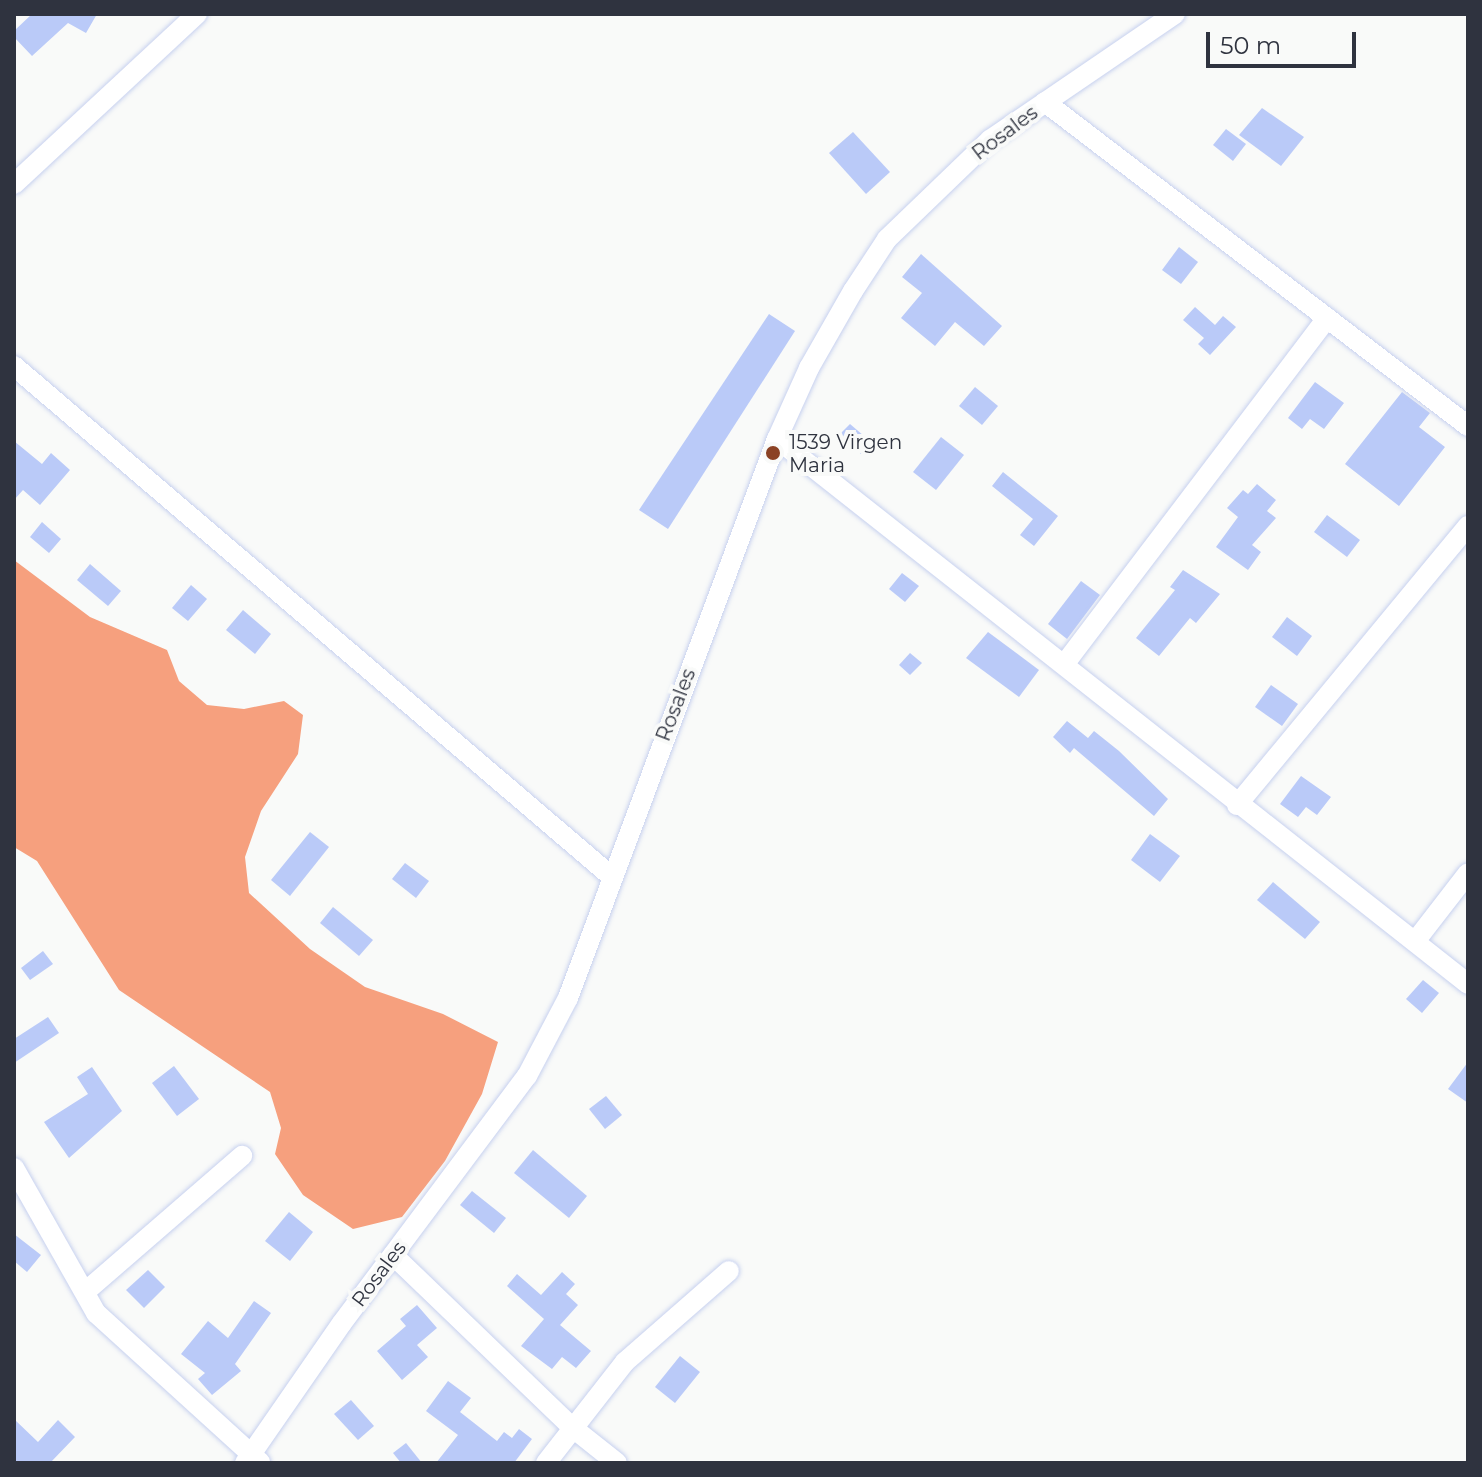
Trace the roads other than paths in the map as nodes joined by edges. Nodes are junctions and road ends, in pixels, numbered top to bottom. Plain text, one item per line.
1 (197, 14) edge
2 (1175, 14) edge
3 (1045, 102) junction
4 (14, 184) edge
5 (1327, 318) junction
6 (14, 354) edge
7 (18, 370) edge
8 (1468, 426) edge
9 (777, 439) junction
10 (1468, 526) edge
11 (1066, 662) junction
12 (1237, 805) junction
13 (1468, 873) edge
14 (612, 877) junction
15 (1417, 939) junction
16 (1468, 984) edge
17 (242, 1156) dead end
18 (14, 1169) edge
19 (393, 1255) junction
20 (729, 1271) dead end
21 (85, 1292) junction
22 (573, 1428) junction
23 (253, 1459) edge
24 (546, 1463) edge
25 (617, 1463) edge

1 - 4 street
2 - 3 street, Rosales
3 - 5 street
3 - 9 street, Rosales
5 - 8 street
5 - 11 street
6 - 7 street
7 - 14 street
9 - 11 street
9 - 14 street, Rosales
10 - 12 street
11 - 12 street
12 - 15 street
13 - 15 street
14 - 19 street, Rosales
15 - 16 street
17 - 21 street
18 - 21 street
19 - 22 street
19 - 23 street, Rosales
20 - 22 street
21 - 23 street
22 - 24 street
22 - 25 street

